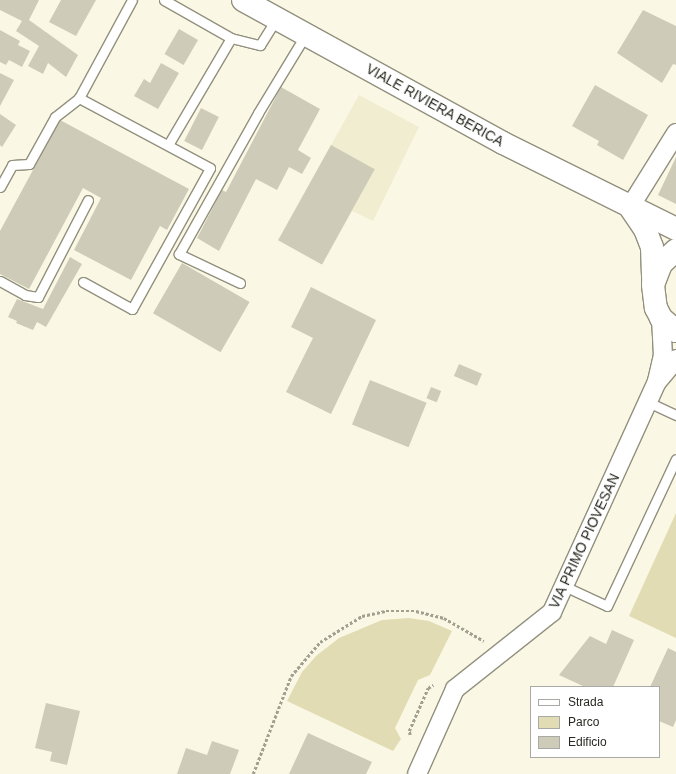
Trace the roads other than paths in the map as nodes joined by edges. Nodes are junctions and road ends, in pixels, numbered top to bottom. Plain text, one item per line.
1 (132, 0) edge
2 (164, 0) edge
3 (243, 0) edge
4 (277, 18) junction
5 (306, 34) junction
6 (231, 38) junction
7 (79, 98) junction
8 (676, 133) edge
9 (168, 145) junction
10 (0, 187) edge
11 (88, 200) dead end
12 (630, 207) junction
13 (676, 229) edge
14 (676, 250) edge
15 (0, 281) edge
16 (83, 282) dead end
17 (240, 283) dead end
18 (653, 285) junction
19 (668, 324) edge
20 (676, 359) edge
21 (657, 382) junction
22 (648, 402) junction
23 (676, 415) edge
24 (676, 459) edge
25 (564, 586) junction
26 (417, 774) edge

1 - 7 lane
2 - 6 lane
3 - 4 main road, VIALE RIVIERA BERICA
4 - 5 main road, VIALE RIVIERA BERICA
4 - 6 lane
5 - 12 main road, VIALE RIVIERA BERICA
5 - 17 lane
6 - 9 lane
7 - 9 lane
7 - 10 lane
8 - 12 street
9 - 16 lane
11 - 15 lane
12 - 13 main road, VIALE RIVIERA BERICA
12 - 18 main road, VIALE RIVIERA BERICA
14 - 18 main road
18 - 19 main road, VIALE RIVIERA BERICA
19 - 21 street
20 - 21 street
21 - 22 street, VIA PRIMO PIOVESAN
22 - 23 lane
22 - 25 street, VIA PRIMO PIOVESAN
24 - 25 lane
25 - 26 street, VIA PRIMO PIOVESAN

